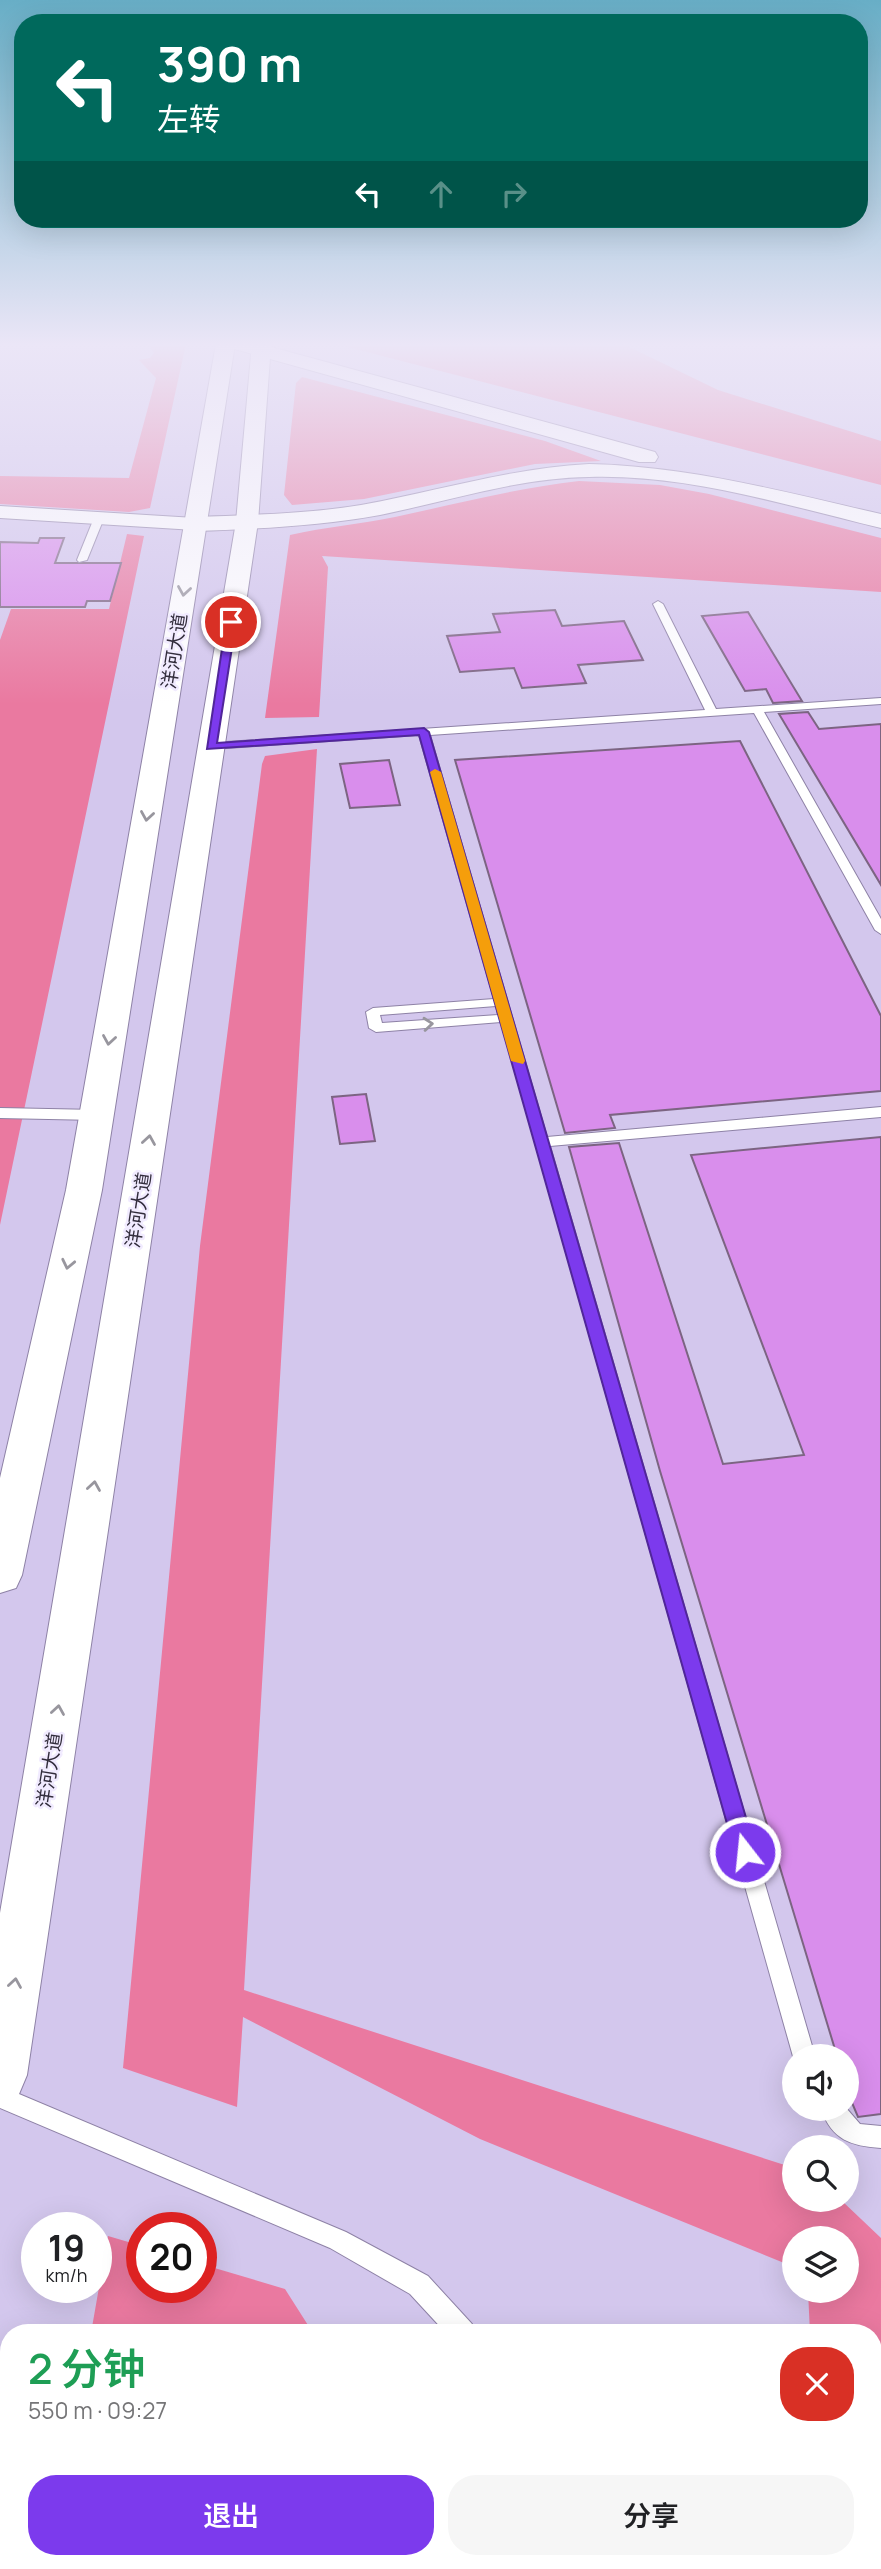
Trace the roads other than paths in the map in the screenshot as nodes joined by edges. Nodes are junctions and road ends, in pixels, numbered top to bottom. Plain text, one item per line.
1 (205, 464) edge
2 (253, 464) edge
3 (679, 464) edge
4 (720, 464) edge
5 (881, 506) edge
6 (0, 512) edge
7 (99, 518) junction
8 (881, 521) edge
9 (247, 522) junction
10 (195, 524) junction
11 (82, 560) dead end
12 (657, 604) dead end
13 (881, 701) edge
14 (757, 709) junction
15 (712, 712) junction
16 (424, 732) junction
17 (211, 746) junction
18 (881, 930) edge
19 (503, 1010) junction
20 (881, 1112) edge
21 (0, 1113) edge
22 (97, 1115) junction
23 (541, 1142) junction
24 (0, 1576) edge
25 (801, 2044) edge
26 (0, 2075) edge
27 (0, 2097) edge
28 (843, 2121) edge
29 (881, 2137) edge
30 (455, 2324) edge

1 - 10 main road, 洋河大道
2 - 9 main road, 洋河大道
3 - 8 main road
4 - 5 main road
6 - 7 street
7 - 10 street
7 - 11 lane
8 - 9 main road
9 - 10 main road
9 - 17 main road, 洋河大道
10 -> 22 main road, 洋河大道
12 - 15 lane
13 - 14 lane
14 - 15 lane
14 - 18 lane
15 - 16 lane
16 - 17 lane
16 - 19 lane
26 -> 17 main road, 洋河大道
19 -> 19 lane
19 - 23 lane
20 - 23 lane
21 - 22 lane
22 -> 24 main road, 洋河大道
23 - 25 lane
27 - 30 lane
28 - 29 lane

